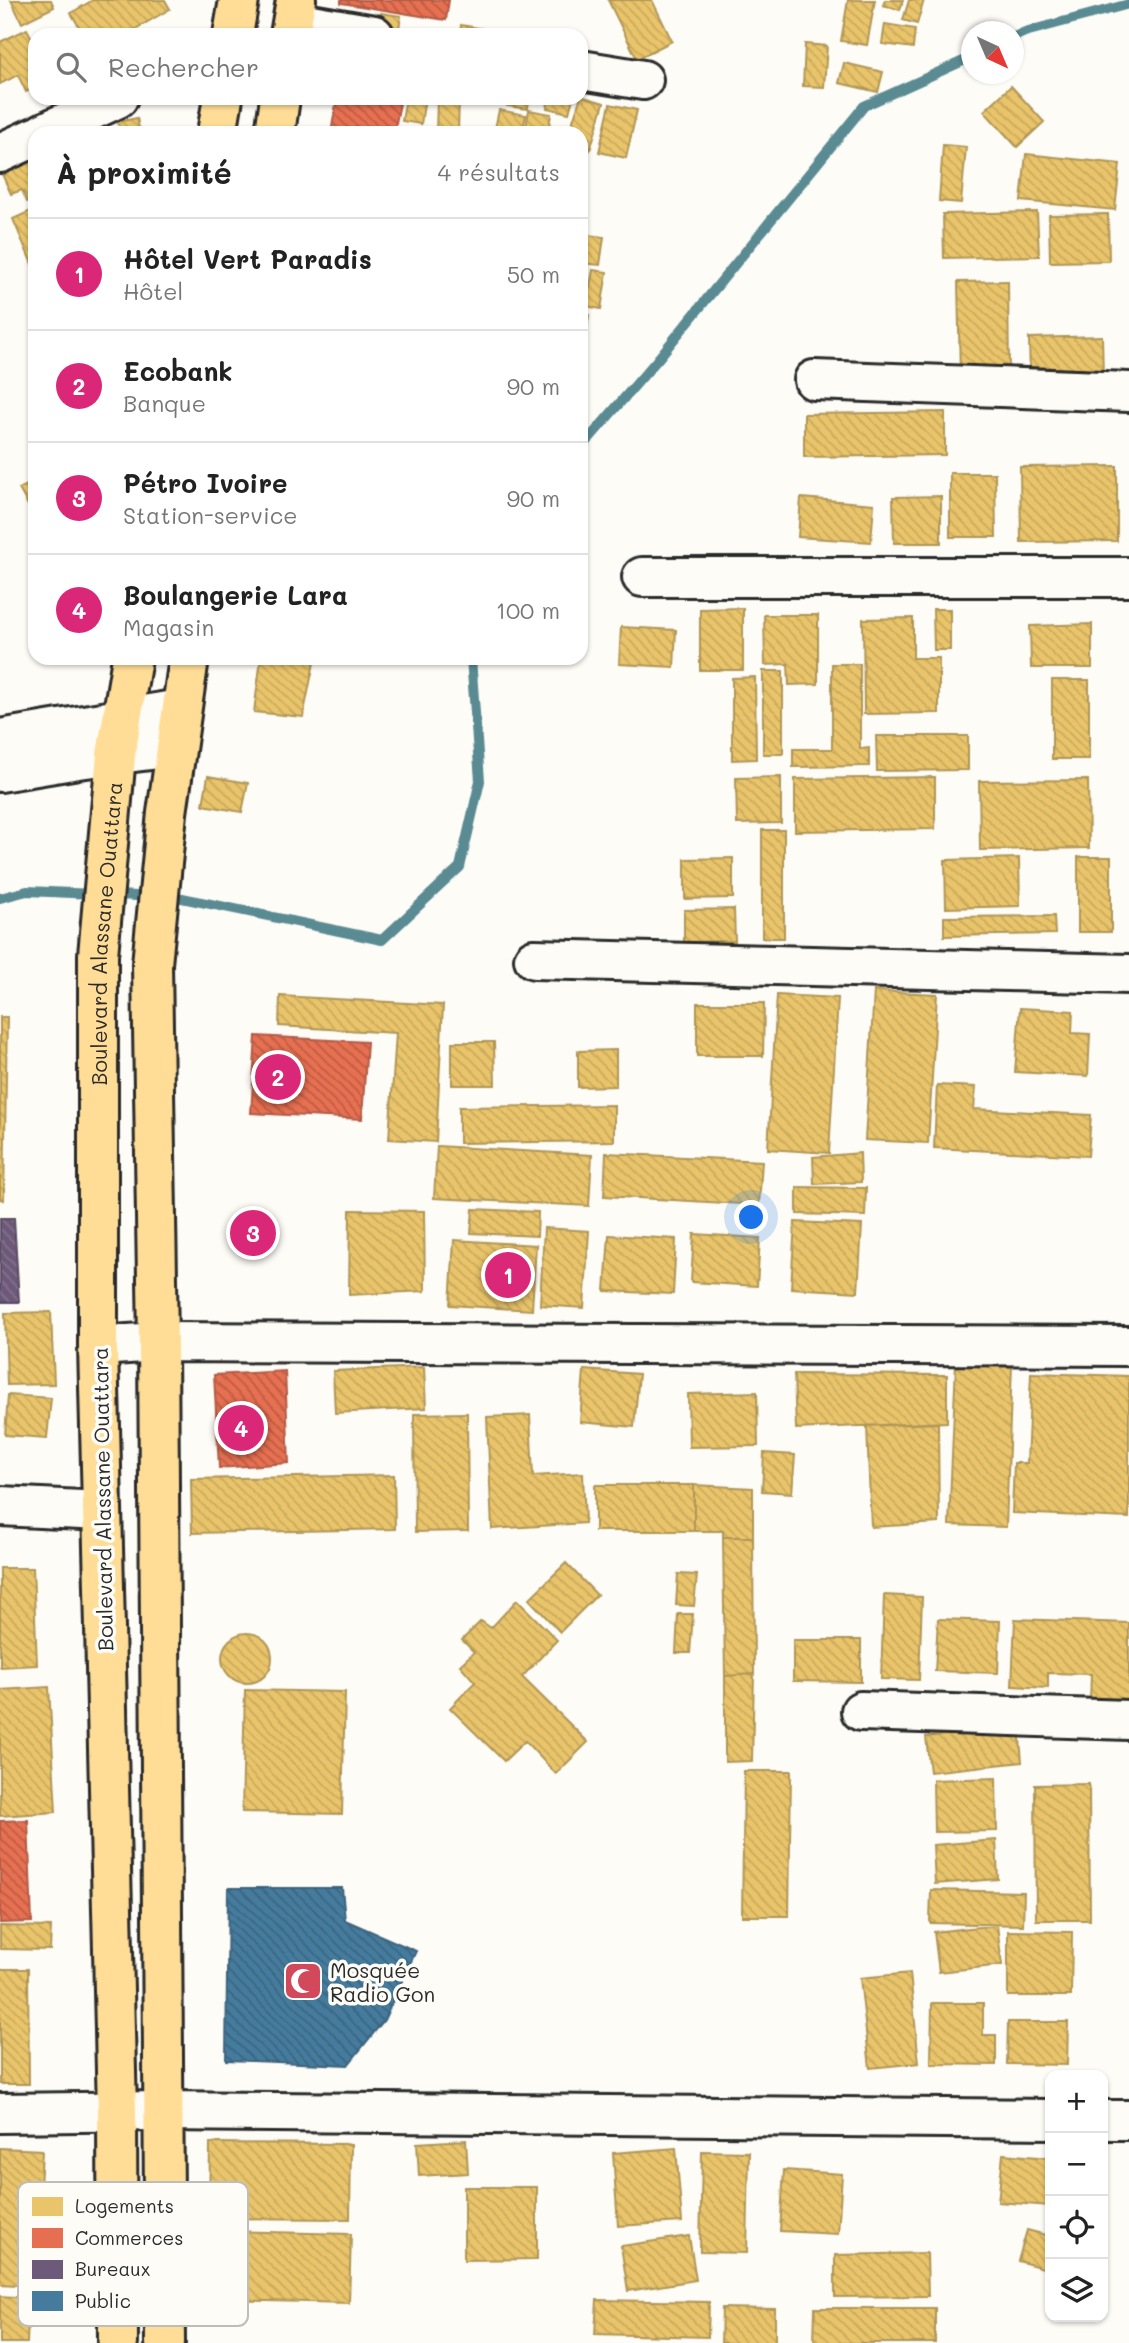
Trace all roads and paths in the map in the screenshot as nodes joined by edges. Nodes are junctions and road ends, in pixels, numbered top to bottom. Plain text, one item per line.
1 (239, 0) edge
2 (293, 19) edge
3 (234, 28) edge
4 (339, 28) edge
5 (588, 70) edge
6 (643, 80) dead end
7 (103, 105) edge
8 (222, 105) edge
9 (279, 105) edge
10 (58, 126) edge
11 (218, 126) edge
12 (276, 126) edge
13 (28, 140) edge
14 (0, 153) edge
15 (814, 380) dead end
16 (1129, 392) edge
17 (642, 577) dead end
18 (1129, 578) edge
19 (131, 665) edge
20 (188, 665) edge
21 (180, 709) junction
22 (119, 737) junction
23 (0, 739) edge
24 (175, 747) junction
25 (0, 772) edge
26 (534, 959) dead end
27 (1129, 974) edge
28 (158, 1342) junction
29 (98, 1346) junction
30 (1129, 1346) edge
31 (0, 1506) edge
32 (102, 1511) junction
33 (862, 1712) dead end
34 (1129, 1720) edge
35 (117, 2111) junction
36 (162, 2111) junction
37 (0, 2113) edge
38 (1045, 2119) edge
39 (1108, 2120) edge
40 (1129, 2120) edge
41 (117, 2182) edge
42 (163, 2182) edge

1 - 3 main road
2 - 4 street
5 - 6 street
7 - 10 street
8 - 11 main road
9 - 12 main road
13 - 14 street
15 - 16 street
17 - 18 street
19 - 22 main road, Boulevard Alassane Ouattara
20 - 21 main road
21 - 22 street
21 - 24 main road
22 - 23 street
22 - 24 street
22 - 25 street
22 - 29 main road, Boulevard Alassane Ouattara
24 - 28 main road
26 - 27 street
28 - 29 street
28 - 30 street
28 - 36 main road
29 - 32 main road, Boulevard Alassane Ouattara
31 - 32 street
32 - 35 main road, Boulevard Alassane Ouattara
33 - 34 street
35 - 36 street
35 - 37 street
35 - 41 main road, Boulevard Alassane Ouattara
36 - 38 street
36 - 42 main road
39 - 40 street

